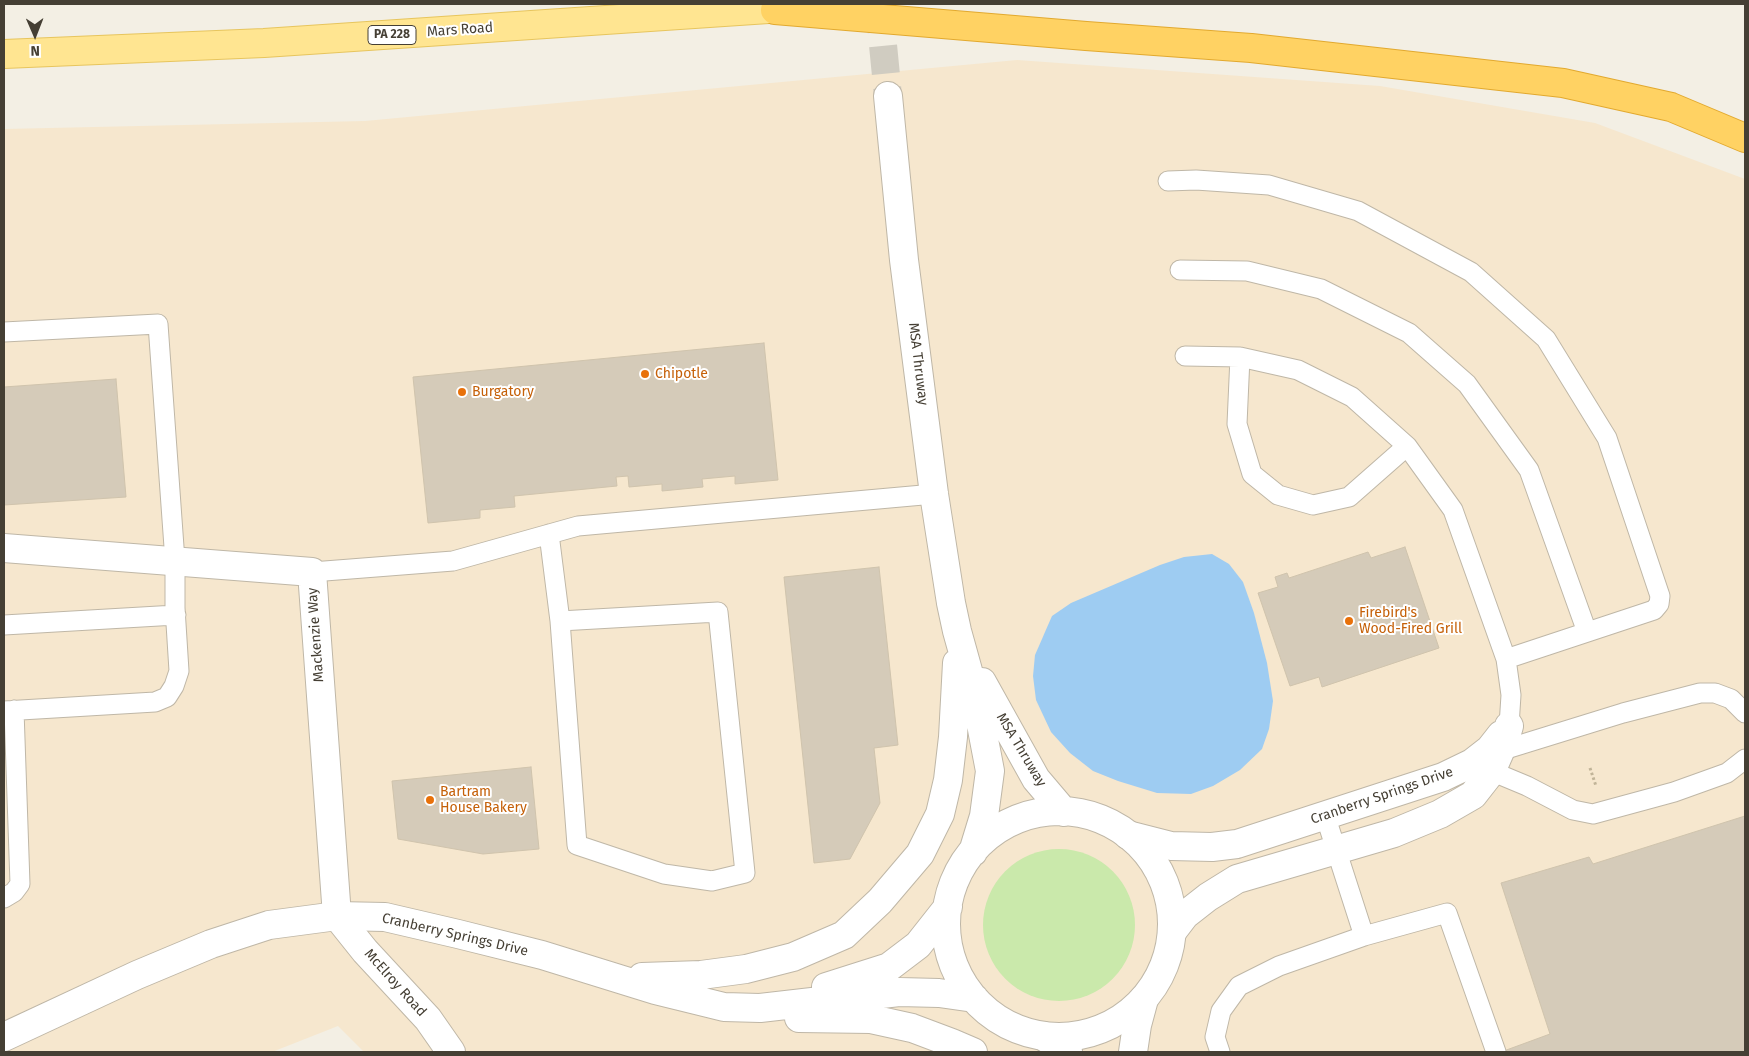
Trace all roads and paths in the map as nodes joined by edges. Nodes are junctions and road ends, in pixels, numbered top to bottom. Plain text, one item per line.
1 (827, 4) edge
2 (775, 10) junction
3 (4, 54) edge
4 (888, 96) tunnel mouth
5 (1745, 138) edge
6 (1168, 181) dead end
7 (1180, 270) dead end
8 (4, 332) edge
9 (1185, 356) dead end
10 (1240, 357) junction
11 (1408, 446) junction
12 (934, 494) junction
13 (549, 534) junction
14 (4, 548) edge
15 (175, 561) junction
16 (312, 572) junction
17 (176, 615) junction
18 (560, 621) junction
19 (4, 624) edge
20 (957, 631) junction
21 (1587, 632) junction
22 (1506, 659) junction
23 (9, 710) edge
24 (1745, 713) edge
25 (1500, 749) junction
26 (1745, 758) edge
27 (1064, 812) junction
28 (1325, 815) junction
29 (1128, 834) junction
30 (1335, 850) junction
31 (972, 852) junction
32 (4, 898) edge
33 (948, 907) junction
34 (336, 916) junction
35 (1172, 932) junction
36 (1364, 936) junction
37 (617, 978) junction
38 (655, 990) junction
39 (974, 998) junction
40 (1144, 999) junction
41 (1043, 1036) junction
42 (4, 1037) edge
43 (451, 1052) edge
44 (973, 1052) edge
45 (1068, 1052) edge
46 (1133, 1052) edge
47 (1220, 1052) edge
48 (1496, 1052) edge

1 - 2 main road, Mars Road / PA 228
2 - 3 main road, Mars Road / PA 228
2 - 5 highway
4 - 12 street, MSA Thruway
6 - 21 lane
7 - 21 lane
8 - 15 lane
9 - 10 lane
10 - 11 lane
10 - 11 lane
11 - 22 lane
12 - 13 lane
12 - 20 street, MSA Thruway
13 - 16 lane
13 - 18 lane
14 - 15 street, Mackenzie Way
15 - 16 street, Mackenzie Way
15 - 17 lane
16 - 34 street, Mackenzie Way
17 - 19 lane
17 - 23 lane
18 - 18 lane
20 - 27 street, MSA Thruway
20 - 31 street, MSA Thruway
20 - 37 street
21 - 22 lane
22 - 25 lane
23 - 32 lane
24 - 25 lane
25 - 26 lane
25 - 28 street, Cranberry Springs Drive
25 - 30 street
27 - 29 street
27 - 31 street
28 - 29 street, Cranberry Springs Drive
28 - 30 lane
29 - 35 street
30 - 35 street
30 - 36 lane
31 - 33 street
33 - 38 street, Cranberry Springs Drive
33 - 39 street
34 - 37 street, Cranberry Springs Drive
34 - 42 street, Cranberry Springs Drive
34 - 43 street, McElroy Road
35 - 40 street
36 - 47 lane
36 - 48 lane
37 - 38 street, Cranberry Springs Drive
38 - 39 street, Cranberry Springs Drive
38 - 44 street
39 - 41 street
40 - 41 street
40 - 46 street
41 - 45 street

